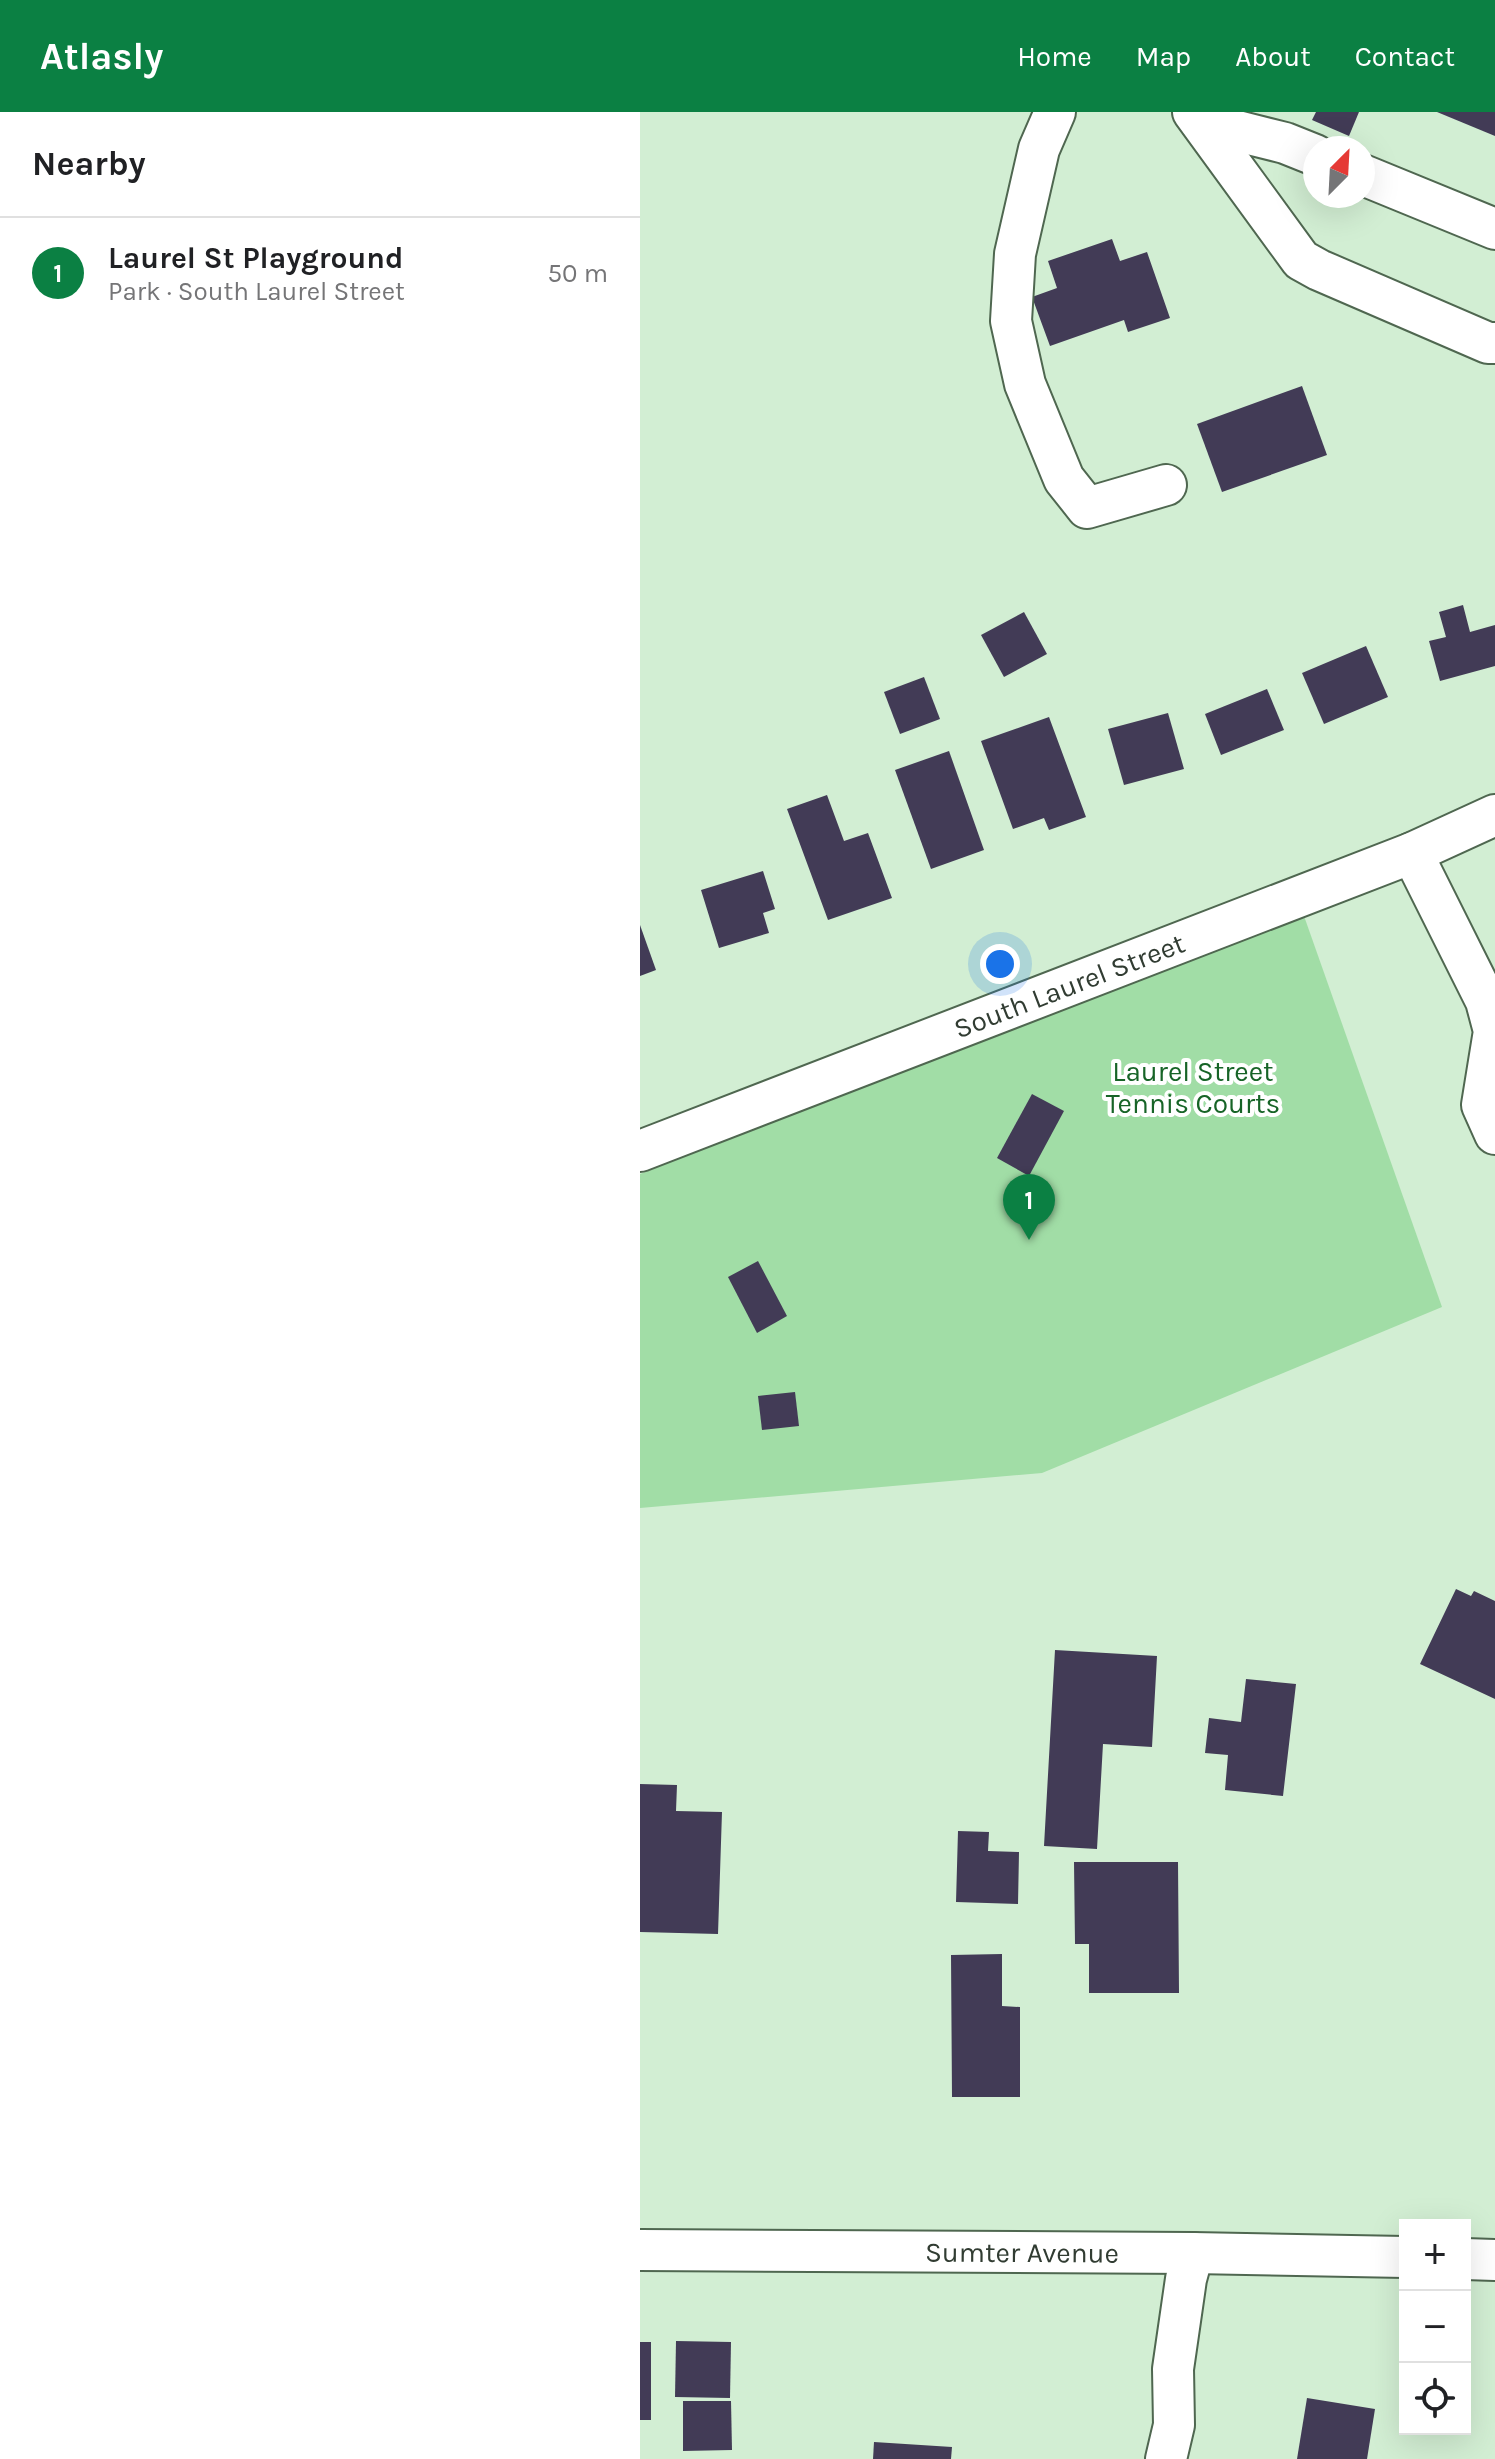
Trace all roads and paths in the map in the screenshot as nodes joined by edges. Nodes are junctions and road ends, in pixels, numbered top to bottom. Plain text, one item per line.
1 (1055, 112) edge
2 (1197, 117) edge
3 (1303, 150) edge
4 (1375, 180) edge
5 (1495, 229) edge
6 (1495, 343) edge
7 (1166, 485) dead end
8 (1495, 815) edge
9 (1412, 853) junction
10 (1495, 1134) edge
11 (640, 1151) edge
12 (640, 2250) edge
13 (1193, 2253) junction
14 (1399, 2257) edge
15 (1471, 2259) edge
16 (1495, 2260) edge
17 (1166, 2459) edge

1 - 7 street
2 - 3 street
2 - 6 street
4 - 5 street
8 - 9 street, South Laurel Street
9 - 10 street
9 - 11 street, South Laurel Street
12 - 13 street, Sumter Avenue
13 - 14 street, Sumter Avenue
13 - 17 street
15 - 16 street

